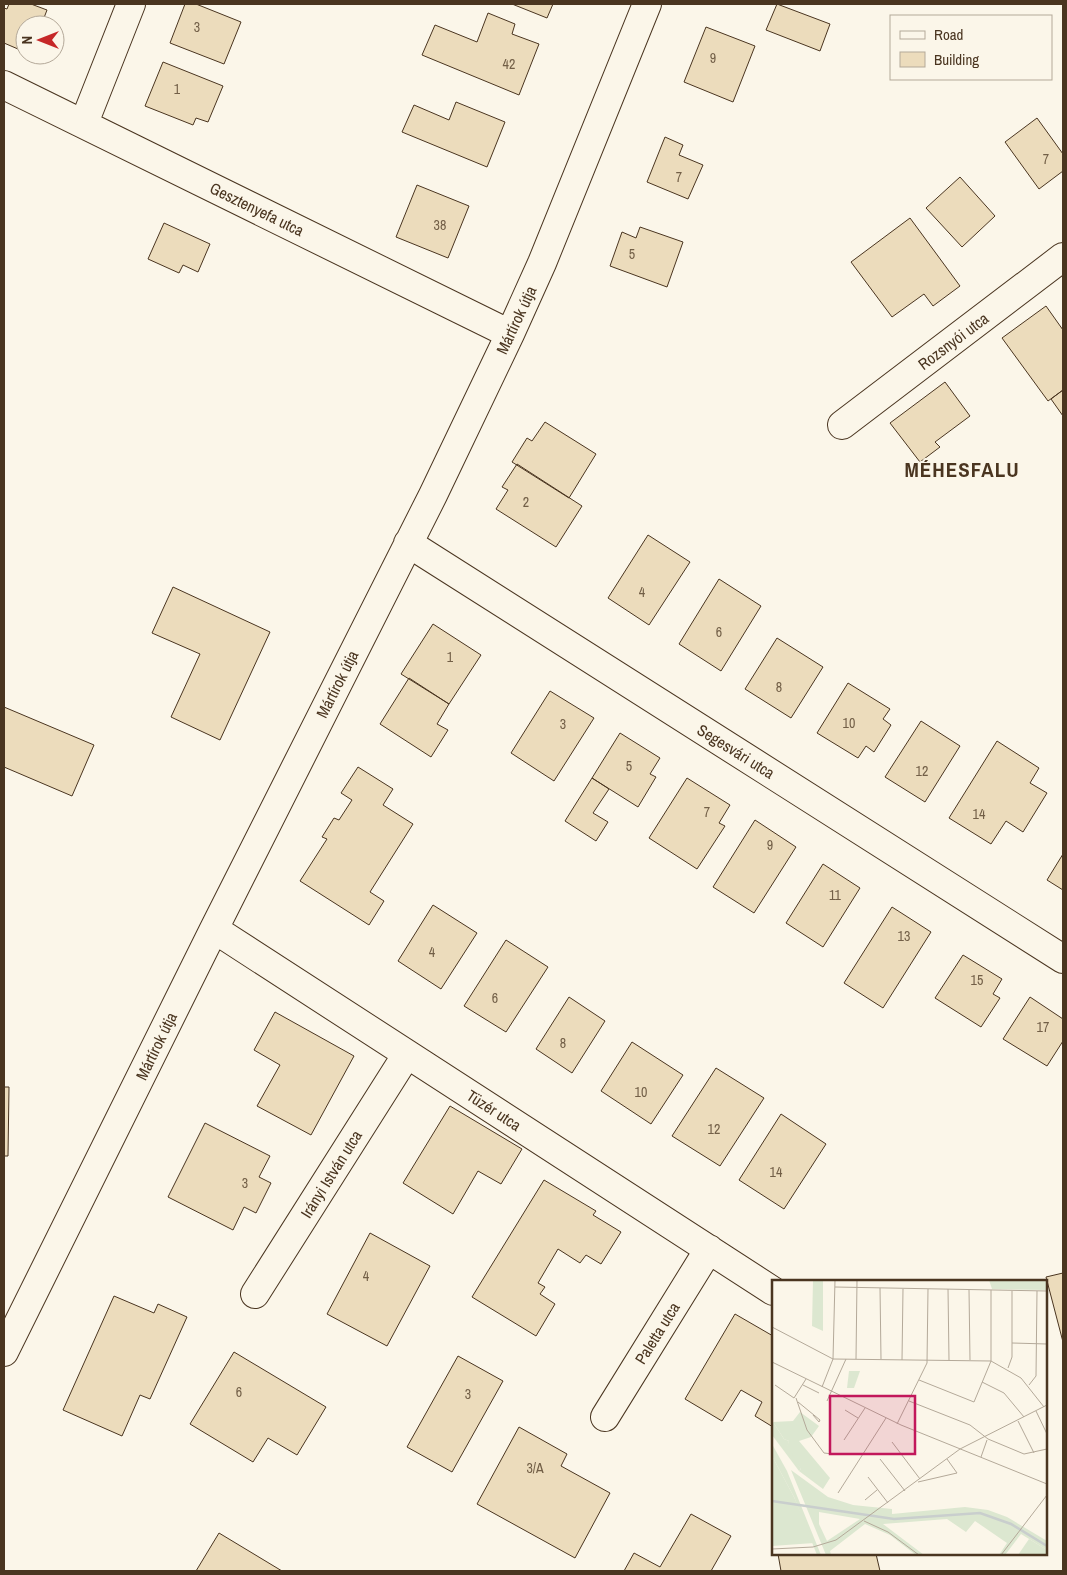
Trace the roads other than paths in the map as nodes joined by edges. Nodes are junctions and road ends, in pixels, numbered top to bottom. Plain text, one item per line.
1 (131, 4) edge
2 (647, 4) edge
3 (4, 85) edge
4 (84, 124) junction
5 (1063, 258) edge
6 (510, 334) junction
7 (842, 424) dead end
8 (408, 543) junction
9 (214, 929) junction
10 (1063, 960) edge
11 (408, 1054) junction
12 (709, 1249) junction
13 (772, 1290) edge
14 (256, 1294) dead end
15 (4, 1352) edge
16 (605, 1417) dead end

1 - 4 street
2 - 6 street, Mártírok útja
3 - 4 street, Gesztenyefa utca
4 - 6 street, Gesztenyefa utca
5 - 7 street, Rozsnyói utca
6 - 8 street, Mártírok útja
8 - 9 street, Mártírok útja
8 - 10 street, Segesvári utca
9 - 11 street, Tüzér utca
9 - 15 street, Mártírok útja
11 - 12 street, Tüzér utca
11 - 14 street, Irányi István utca
12 - 13 street, Tüzér utca
12 - 16 street, Paletta utca

